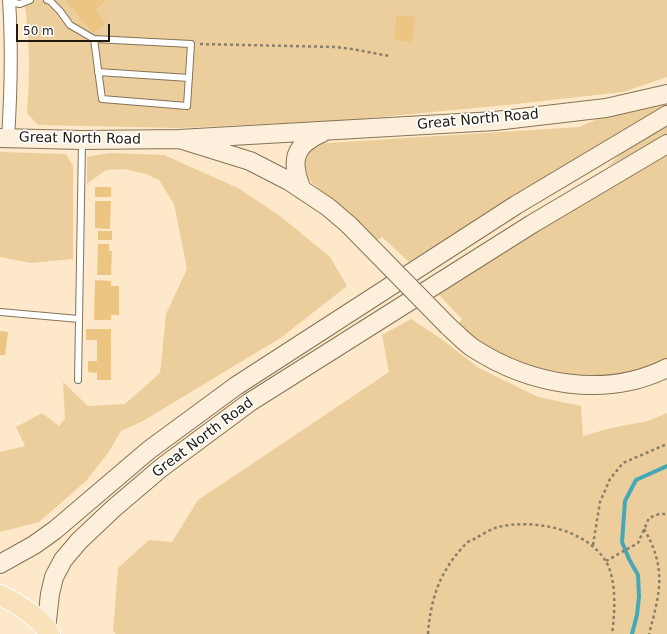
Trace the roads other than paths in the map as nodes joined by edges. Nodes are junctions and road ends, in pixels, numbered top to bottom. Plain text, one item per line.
1 (9, 0) edge
2 (14, 0) edge
3 (30, 0) edge
4 (47, 0) edge
5 (94, 39) junction
6 (98, 72) junction
7 (189, 78) junction
8 (667, 94) edge
9 (667, 114) edge
10 (330, 130) junction
11 (4, 138) edge
12 (180, 139) junction
13 (82, 140) junction
14 (667, 144) edge
15 (302, 190) junction
16 (0, 312) edge
17 (79, 319) junction
18 (667, 368) edge
19 (78, 380) dead end
20 (0, 564) edge
21 (0, 595) edge
22 (48, 631) edge

1 - 11 street
2 - 3 lane
4 - 5 lane
5 - 6 lane
5 - 7 lane
6 - 7 lane
6 - 7 lane
8 - 10 main road, Great North Road
9 - 20 main road, Great North Road
10 - 12 main road, Great North Road
10 - 15 main road
11 - 13 main road, Great North Road
12 - 13 main road, Great North Road
12 - 15 main road, Great North Road
13 - 17 lane
14 - 22 main road, Great North Road
15 - 18 main road, Great North Road, bridge
16 - 17 lane
17 - 19 lane
21 - 22 main road

